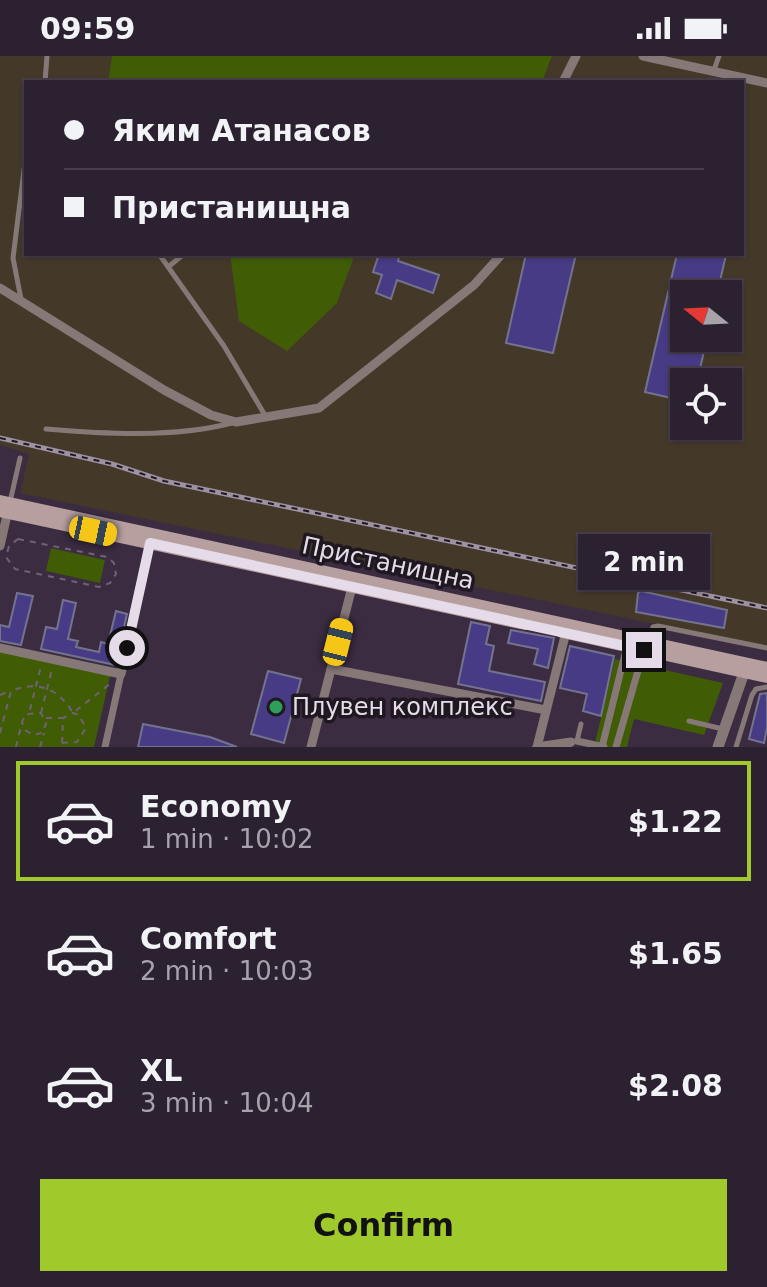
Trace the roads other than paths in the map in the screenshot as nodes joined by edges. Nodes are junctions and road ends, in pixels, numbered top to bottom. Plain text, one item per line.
1 (47, 56) edge
2 (576, 56) edge
3 (643, 56) edge
4 (719, 56) edge
5 (714, 71) junction
6 (45, 80) edge
7 (564, 80) edge
8 (767, 83) edge
9 (24, 170) edge
10 (160, 256) edge
11 (182, 256) edge
12 (500, 256) edge
13 (168, 267) junction
14 (0, 288) edge
15 (21, 300) junction
16 (267, 420) junction
17 (236, 422) junction
18 (46, 429) dead end
19 (20, 458) dead end
20 (4, 507) edge
21 (150, 543) junction
22 (0, 546) edge
23 (352, 587) junction
24 (566, 632) junction
25 (627, 646) junction
26 (646, 646) junction
27 (0, 648) edge
28 (767, 648) edge
29 (746, 668) junction
30 (767, 668) edge
31 (331, 669) junction
32 (121, 674) junction
33 (767, 677) edge
34 (767, 687) edge
35 (546, 710) junction
36 (689, 721) dead end
37 (581, 724) dead end
38 (724, 729) junction
39 (572, 743) edge
40 (105, 747) edge
41 (311, 747) edge
42 (537, 747) edge
43 (603, 747) edge
44 (616, 747) edge
45 (718, 747) edge
46 (736, 747) edge

1 - 6 lane
2 - 7 street
3 - 5 street
4 - 5 lane
5 - 8 street
9 - 15 lane
10 - 13 lane
11 - 13 lane
12 - 16 street
13 - 16 lane
14 - 15 street
15 - 17 street
16 - 17 street
17 - 18 lane
19 - 20 lane
20 - 21 main road, Пристанищна
20 - 22 street
20 - 26 main road, Пристанищна
21 - 23 main road, Пристанищна
21 - 32 street
23 - 24 main road, Пристанищна
23 - 31 street
24 - 25 main road, Пристанищна
24 - 35 street
25 - 26 main road, Пристанищна
25 - 43 street
26 - 28 lane
26 - 29 main road, Пристанищна
26 - 44 street
27 - 32 street
29 - 30 main road, Пристанищна
29 - 33 main road, Пристанищна
29 - 38 street
31 - 35 street
31 - 41 street
32 - 40 street
34 - 46 lane
35 - 42 street
36 - 38 lane
37 - 39 lane
38 - 45 street
39 - 42 street
39 - 43 street

